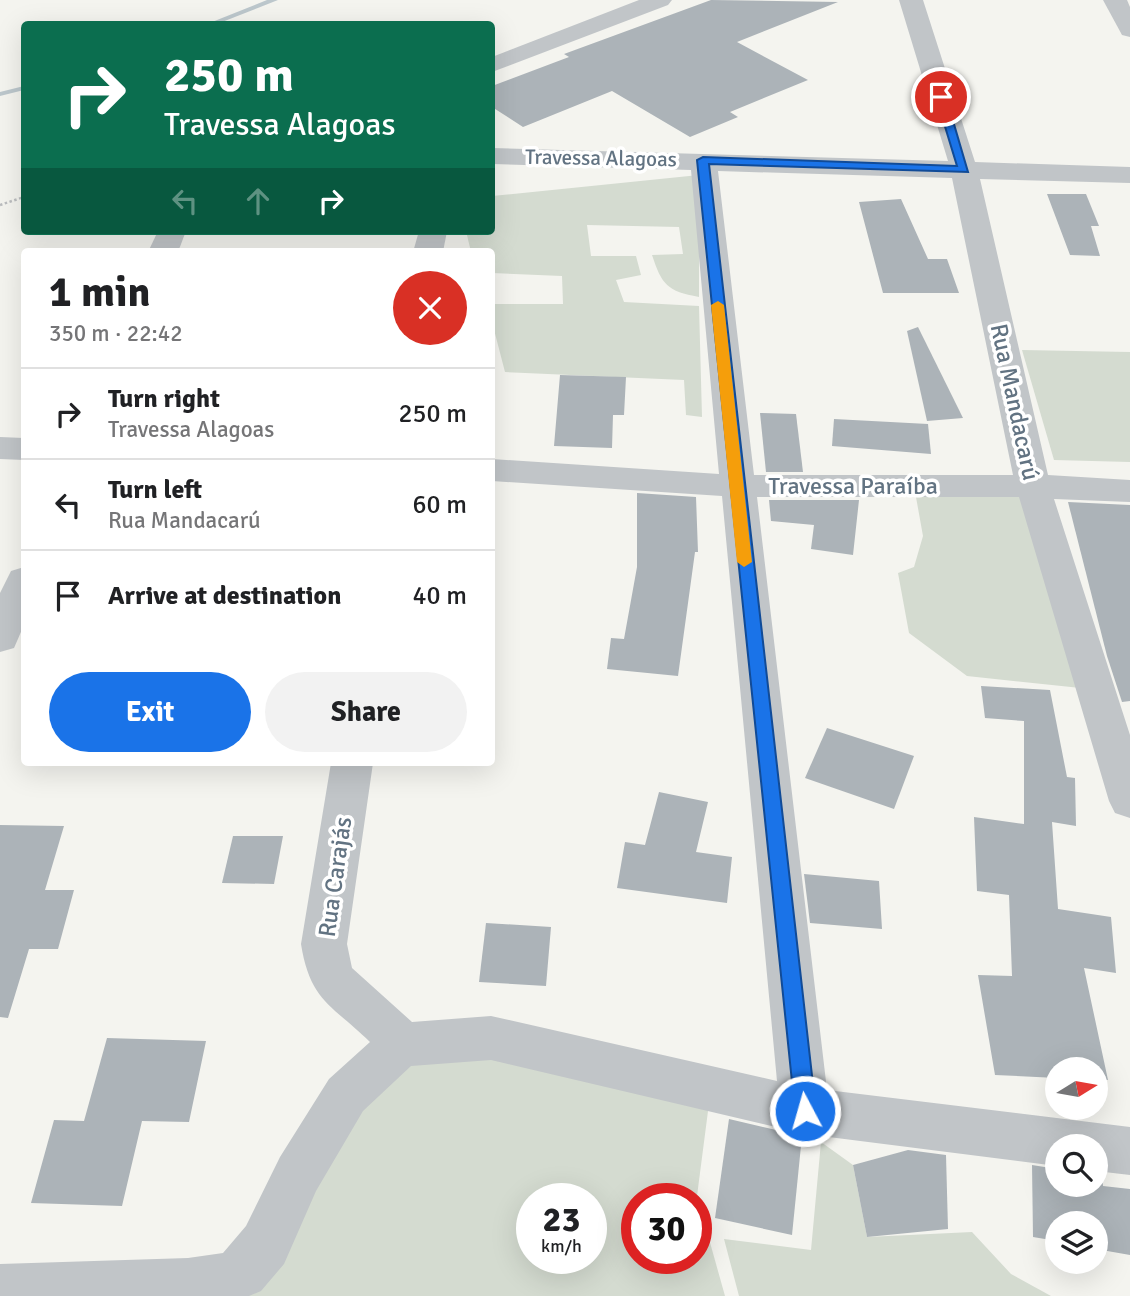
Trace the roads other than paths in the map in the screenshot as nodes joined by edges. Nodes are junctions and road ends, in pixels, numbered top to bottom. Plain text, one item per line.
1 (660, 0) edge
2 (911, 0) edge
3 (1115, 0) edge
4 (1130, 30) edge
5 (495, 64) edge
6 (495, 156) edge
7 (703, 160) junction
8 (964, 170) junction
9 (1130, 175) edge
10 (0, 448) edge
11 (21, 449) edge
12 (495, 470) edge
13 (736, 486) junction
14 (1033, 486) junction
15 (1130, 491) edge
16 (21, 587) edge
17 (0, 638) edge
18 (352, 766) edge
19 (1130, 801) edge
20 (400, 1045) junction
21 (805, 1111) junction
22 (1045, 1141) edge
23 (1108, 1149) edge
24 (1130, 1152) edge
25 (0, 1291) edge

1 - 5 street
2 - 8 street, Rua Mandacarú
3 - 4 street
6 - 7 street, Travessa Alagoas
7 - 8 street, Travessa Alagoas
7 - 13 street
8 - 9 street, Travessa Alagoas
8 - 14 street, Rua Mandacarú
10 - 11 street
12 - 13 street, Travessa Paraíba
13 - 14 street, Travessa Paraíba
13 - 21 street
14 - 15 street, Travessa Paraíba
14 - 19 street, Rua Mandacarú
16 - 17 street
18 - 20 street, Rua Carajás
20 - 21 street
20 - 25 street
21 - 22 street
23 - 24 street

